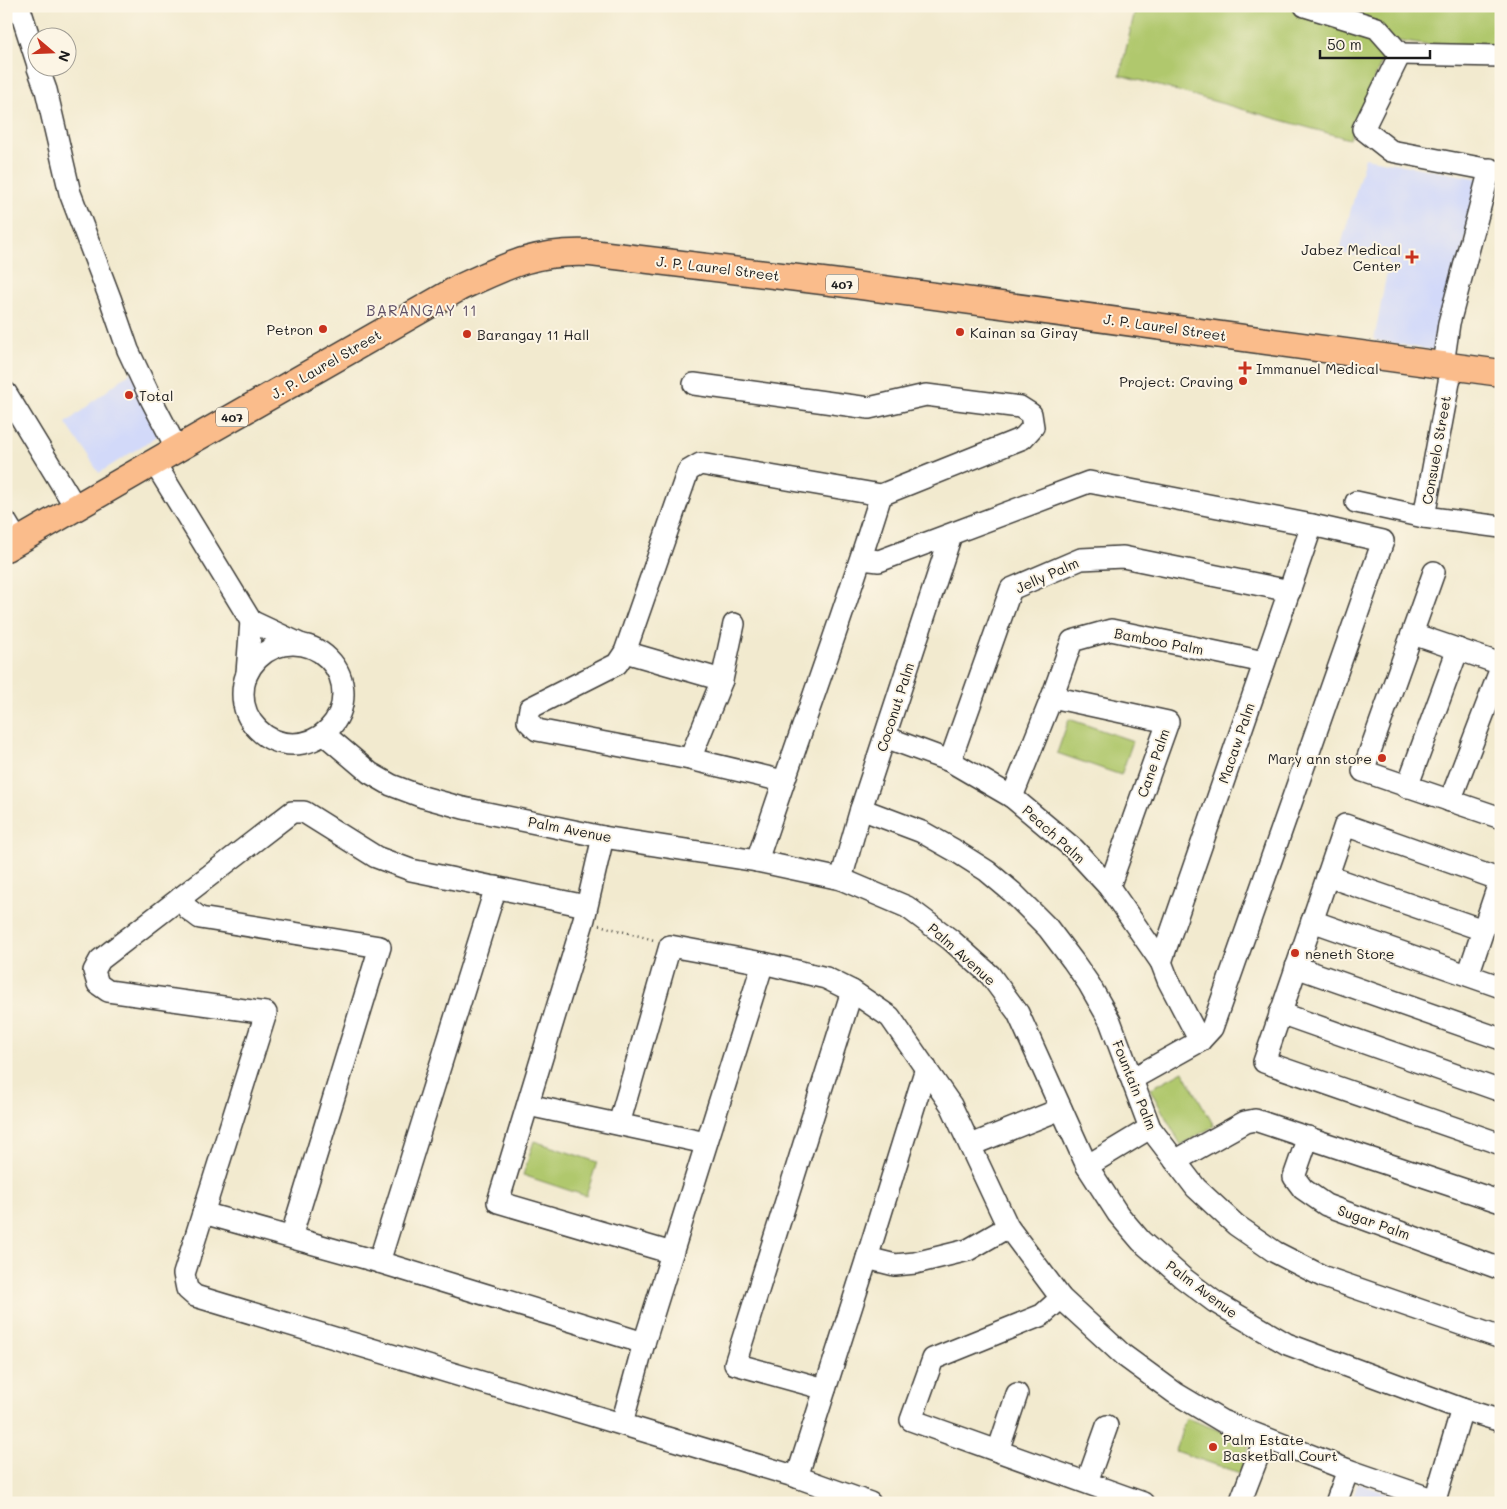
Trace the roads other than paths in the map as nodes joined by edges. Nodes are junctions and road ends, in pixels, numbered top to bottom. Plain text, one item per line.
1 (19, 6) edge
2 (1305, 6) edge
3 (28, 34) edge
4 (1400, 54) junction
5 (1501, 56) edge
6 (42, 78) edge
7 (1496, 171) edge
8 (1447, 365) junction
9 (1501, 373) edge
10 (694, 384) dead end
11 (10, 407) edge
12 (177, 449) junction
13 (154, 462) junction
14 (881, 495) junction
15 (1356, 502) dead end
16 (76, 508) junction
17 (1424, 517) junction
18 (1312, 525) junction
19 (1501, 527) edge
20 (951, 535) junction
21 (10, 537) edge
22 (862, 558) junction
23 (1434, 572) dead end
24 (1290, 591) junction
25 (251, 622) junction
26 (734, 624) dead end
27 (1413, 634) junction
28 (302, 645) junction
29 (1458, 649) junction
30 (625, 652) junction
31 (1264, 662) junction
32 (1501, 664) edge
33 (1501, 668) edge
34 (247, 673) junction
35 (722, 680) junction
36 (1052, 697) junction
37 (324, 734) junction
38 (885, 737) junction
39 (690, 759) junction
40 (950, 761) junction
41 (783, 781) junction
42 (1407, 786) junction
43 (1012, 797) junction
44 (1450, 801) junction
45 (861, 809) junction
46 (1499, 813) edge
47 (603, 836) junction
48 (756, 861) junction
49 (1327, 876) junction
50 (841, 879) junction
51 (1500, 880) edge
52 (496, 887) junction
53 (1109, 887) junction
54 (180, 898) junction
55 (585, 913) junction
56 (1312, 921) junction
57 (1483, 930) junction
58 (1160, 962) junction
59 (763, 963) junction
60 (1296, 967) junction
61 (1468, 975) junction
62 (1501, 987) edge
63 (852, 991) junction
64 (1280, 1013) junction
65 (1501, 1039) edge
66 (1200, 1041) junction
67 (926, 1068) junction
68 (1132, 1079) junction
69 (1501, 1091) edge
70 (528, 1105) junction
71 (1061, 1109) junction
72 (619, 1124) junction
73 (1150, 1128) junction
74 (1308, 1137) junction
75 (706, 1143) junction
76 (1501, 1144) edge
77 (971, 1145) junction
78 (1175, 1161) junction
79 (1088, 1166) junction
80 (1501, 1202) edge
81 (202, 1213) junction
82 (1008, 1227) junction
83 (291, 1237) junction
84 (672, 1253) junction
85 (867, 1258) junction
86 (379, 1262) junction
87 (1501, 1269) edge
88 (1061, 1298) junction
89 (1501, 1338) edge
90 (644, 1343) junction
91 (825, 1389) junction
92 (1017, 1394) dead end
93 (1462, 1408) junction
94 (1501, 1421) edge
95 (622, 1423) junction
96 (1107, 1426) dead end
97 (1265, 1438) junction
98 (998, 1450) junction
99 (1348, 1470) junction
100 (797, 1477) junction
101 (1087, 1482) junction
102 (870, 1503) edge
103 (1143, 1503) edge
104 (1240, 1503) edge
105 (1336, 1503) edge

1 - 3 street
2 - 4 street
4 - 5 street
4 - 7 street
6 - 12 street
7 - 8 street, Consuelo Street
8 - 9 main road, J. P. Laurel Street / 407
8 - 12 main road, J. P. Laurel Street / 407
8 - 17 street, Consuelo Street
10 - 14 street
11 - 16 street
12 - 13 main road, J. P. Laurel Street / 407
13 - 16 main road, J. P. Laurel Street / 407
13 - 25 street
14 - 22 street
14 - 30 street
15 - 17 street
16 - 21 main road, J. P. Laurel Street / 407
17 - 19 street, Consuelo Street
18 - 20 street
18 - 24 street, Macaw Palm
18 - 66 street
20 - 22 street
20 - 38 street, Coconut Palm
22 - 41 street
23 - 27 street
24 - 31 street, Macaw Palm
24 - 40 street, Jelly Palm
25 - 28 street
25 - 34 street
26 - 35 street
27 - 29 street
27 - 42 street
28 - 34 street
28 - 37 street
29 - 32 street
29 - 42 street
30 - 35 street
30 - 39 street
31 - 36 street, Bamboo Palm
31 - 58 street, Macaw Palm
33 - 44 street
34 - 37 street
35 - 39 street
36 - 43 street, Bamboo Palm
36 - 53 street, Cane Palm
37 - 47 street, Palm Avenue
38 - 40 street, Peach Palm
38 - 45 street, Coconut Palm
39 - 41 street
40 - 43 street, Peach Palm
41 - 48 street
42 - 44 street
43 - 53 street, Peach Palm
44 - 46 street
45 - 50 street, Coconut Palm
45 - 68 street, Fountain Palm
47 - 48 street, Palm Avenue
47 - 55 street
48 - 50 street, Palm Avenue
49 - 51 street
49 - 56 street
49 - 57 street
50 - 71 street, Palm Avenue
51 - 57 street
52 - 54 street
52 - 55 street
52 - 86 street
53 - 58 street, Peach Palm
54 - 81 street
54 - 83 street
55 - 70 street
56 - 60 street
56 - 61 street
57 - 61 street
58 - 66 street, Peach Palm
59 - 63 street
59 - 72 street
59 - 75 street
60 - 64 street
60 - 65 street
61 - 62 street
63 - 67 street
63 - 91 street
64 - 69 street
64 - 76 street
66 - 68 street
67 - 77 street
67 - 85 street
68 - 73 street, Fountain Palm
70 - 72 street
70 - 84 street
71 - 77 street
71 - 79 street, Palm Avenue
72 - 75 street
73 - 78 street, Fountain Palm
73 - 79 street
74 - 78 street
74 - 80 street
74 - 87 street, Sugar Palm
75 - 84 street
77 - 82 street
78 - 89 street, Fountain Palm
79 - 93 street, Palm Avenue
81 - 83 street
81 - 95 street
82 - 85 street
82 - 88 street
83 - 86 street
84 - 90 street
85 - 91 street
86 - 90 street
88 - 97 street
88 - 98 street
90 - 95 street
91 - 100 street
92 - 98 street
93 - 94 street, Palm Avenue
93 - 99 street
95 - 100 street
96 - 101 street
97 - 99 street
97 - 104 street
98 - 101 street
99 - 105 street
100 - 102 street
101 - 103 street

